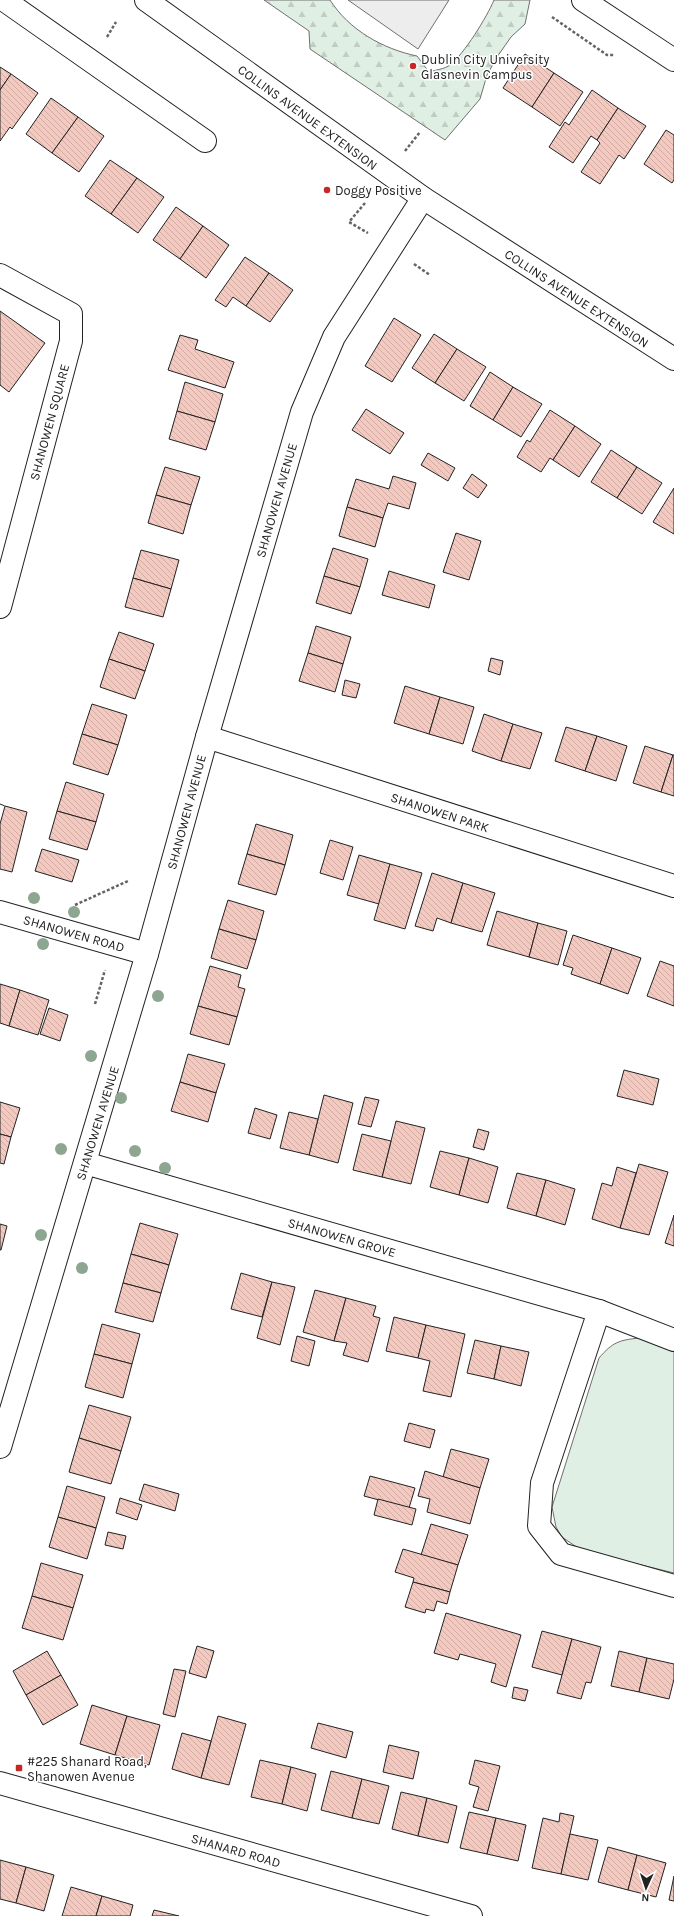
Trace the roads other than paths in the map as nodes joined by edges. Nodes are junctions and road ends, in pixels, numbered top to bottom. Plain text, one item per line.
1 (4, 0) edge
2 (146, 0) edge
3 (583, 0) edge
4 (674, 60) edge
5 (205, 141) dead end
6 (423, 198) junction
7 (0, 275) edge
8 (674, 360) edge
9 (0, 607) edge
10 (206, 737) junction
11 (674, 886) edge
12 (0, 912) edge
13 (147, 954) junction
14 (85, 1163) junction
15 (599, 1311) junction
16 (674, 1340) edge
17 (0, 1447) edge
18 (674, 1586) edge
19 (0, 1783) edge
20 (471, 1916) edge

1 - 5 street
2 - 6 street, COLLINS AVENUE EXTENSION
3 - 4 street
6 - 8 street, COLLINS AVENUE EXTENSION
6 - 10 street, SHANOWEN AVENUE
7 - 9 street, SHANOWEN SQUARE
10 - 11 street, SHANOWEN PARK
10 - 13 street, SHANOWEN AVENUE
12 - 13 street, SHANOWEN ROAD
13 - 14 street, SHANOWEN AVENUE
14 - 15 street, SHANOWEN GROVE
14 - 17 street, SHANOWEN AVENUE
15 - 16 street, SHANOWEN GROVE
15 - 18 street
19 - 20 street, SHANARD ROAD

